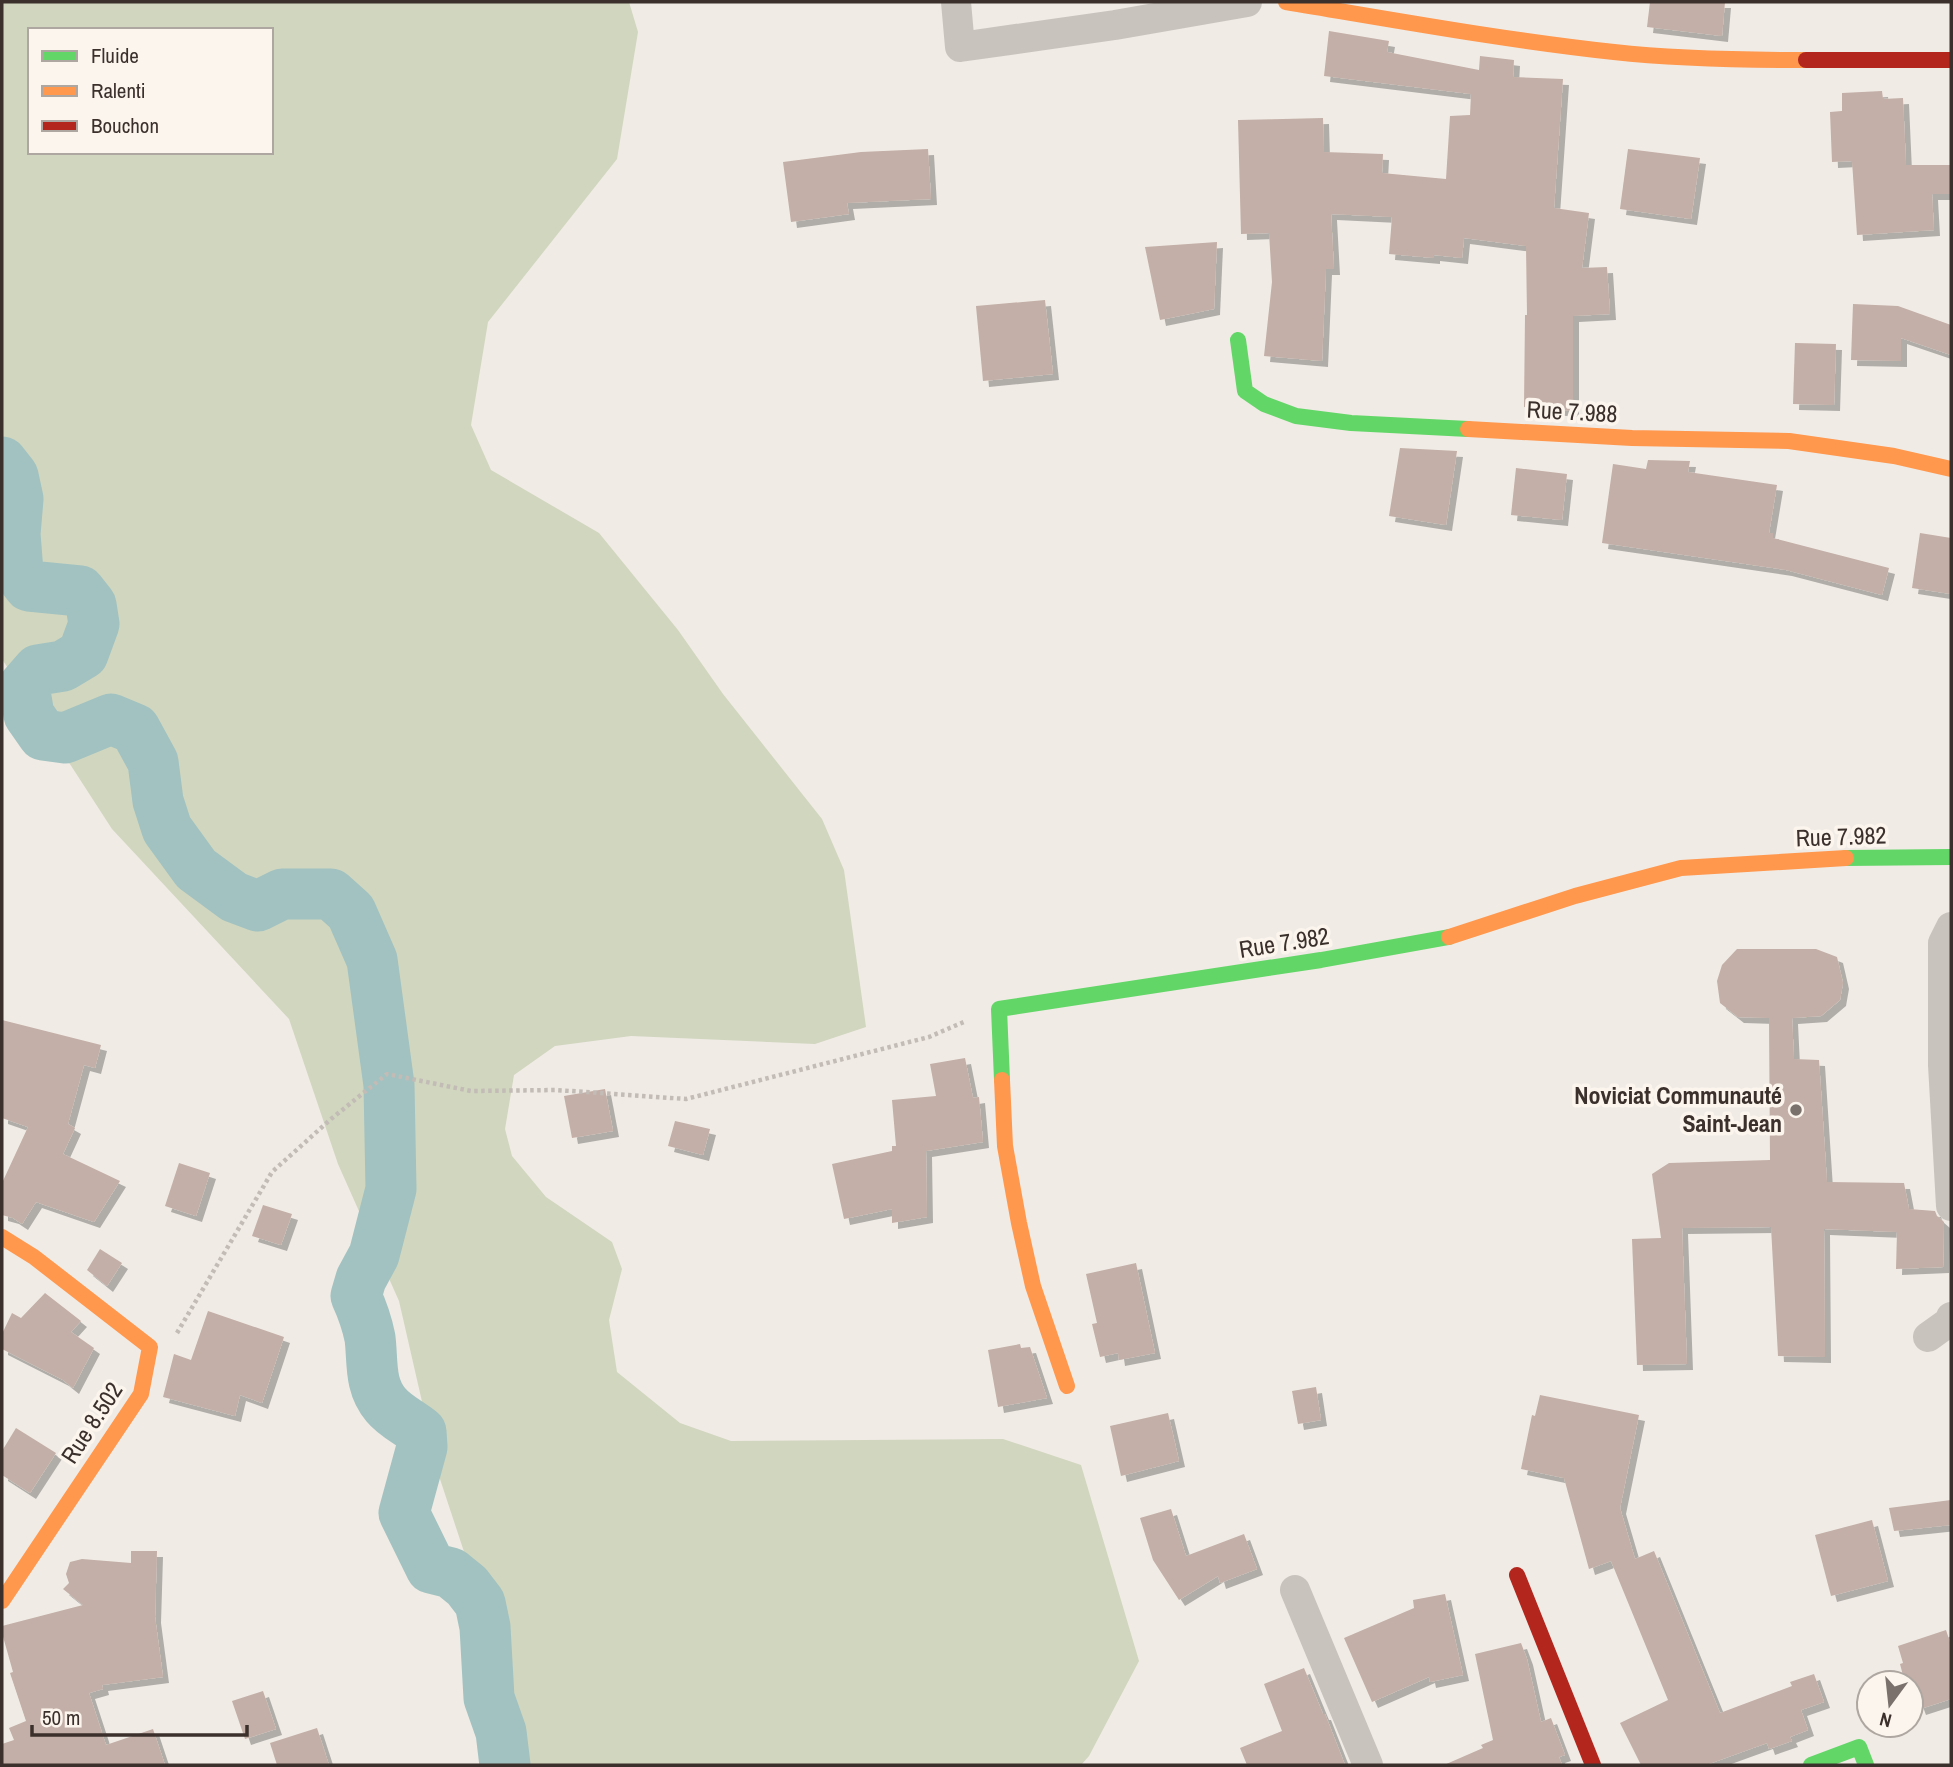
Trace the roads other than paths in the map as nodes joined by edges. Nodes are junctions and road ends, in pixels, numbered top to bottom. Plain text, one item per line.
1 (956, 2) edge
2 (1247, 2) edge
3 (1286, 2) edge
4 (1951, 61) edge
5 (1238, 340) dead end
6 (1951, 469) edge
7 (1951, 857) edge
8 (1951, 928) edge
9 (1951, 1206) edge
10 (2, 1237) edge
11 (1951, 1317) edge
12 (1928, 1337) dead end
13 (1067, 1386) dead end
14 (1517, 1575) dead end
15 (1295, 1590) dead end
16 (2, 1601) edge
17 (1368, 1765) edge
18 (1593, 1765) edge
19 (1811, 1765) edge
20 (1866, 1765) edge

1 - 2 street
3 - 4 street
5 - 6 street, Rue 7.988
7 - 13 street, Rue 7.982
8 - 9 street
10 - 16 street, Rue 8.502
11 - 12 street
14 - 18 street
15 - 17 street
19 - 20 street

